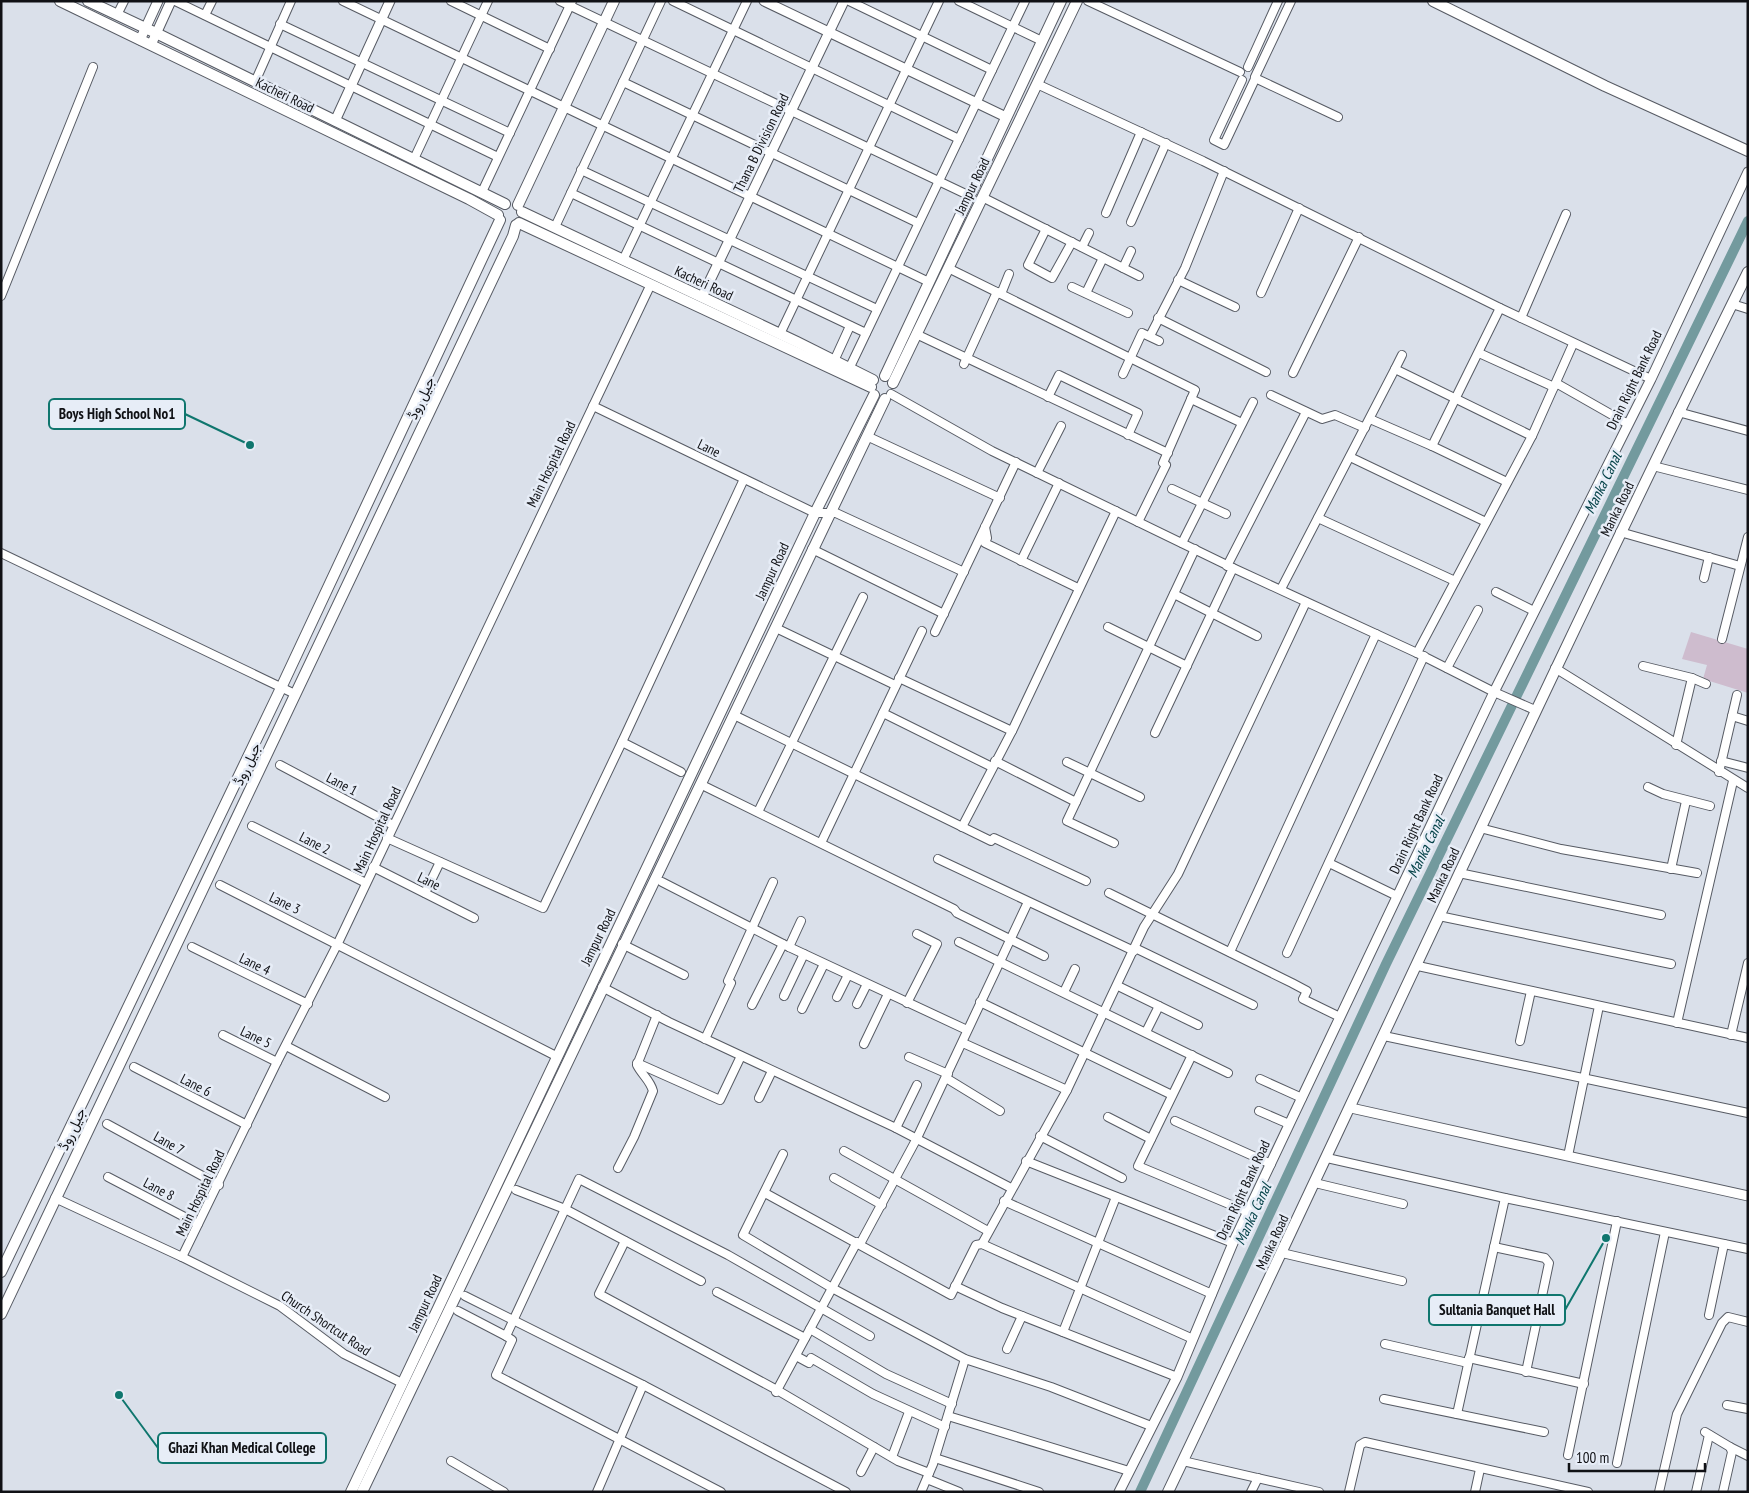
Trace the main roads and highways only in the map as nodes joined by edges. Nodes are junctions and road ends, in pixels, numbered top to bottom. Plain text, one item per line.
1 (60, 1) edge
2 (88, 1) edge
3 (614, 1) edge
4 (1061, 1) edge
5 (1077, 1) edge
6 (1433, 1) edge
7 (1748, 151) edge
8 (504, 204) junction
9 (520, 208) junction
10 (499, 217) junction
11 (517, 224) junction
12 (1748, 272) edge
13 (885, 376) junction
14 (893, 383) junction
15 (872, 387) junction
16 (888, 396) junction
17 (1, 1272) edge
18 (1, 1314) edge
19 (351, 1492) edge
20 (362, 1492) edge
21 (1168, 1492) edge

1 - 10 main road, Kacheri Road
2 - 8 main road, Kacheri Road
3 - 9 main road
4 - 13 main road, Jampur Road
5 - 14 main road, Jampur Road
6 - 7 main road
8 - 9 main road
8 - 10 main road
9 - 11 main road
9 - 15 main road, Kacheri Road
10 - 11 main road
10 - 17 main road, جیل روڈ
11 - 15 main road, Kacheri Road
11 - 18 main road, جیل روڈ
12 - 21 main road, Manka Road
13 - 14 main road
13 - 15 main road
14 - 16 main road, Jampur Road
15 - 16 main road
15 - 19 main road, Jampur Road
16 - 20 main road, Jampur Road

